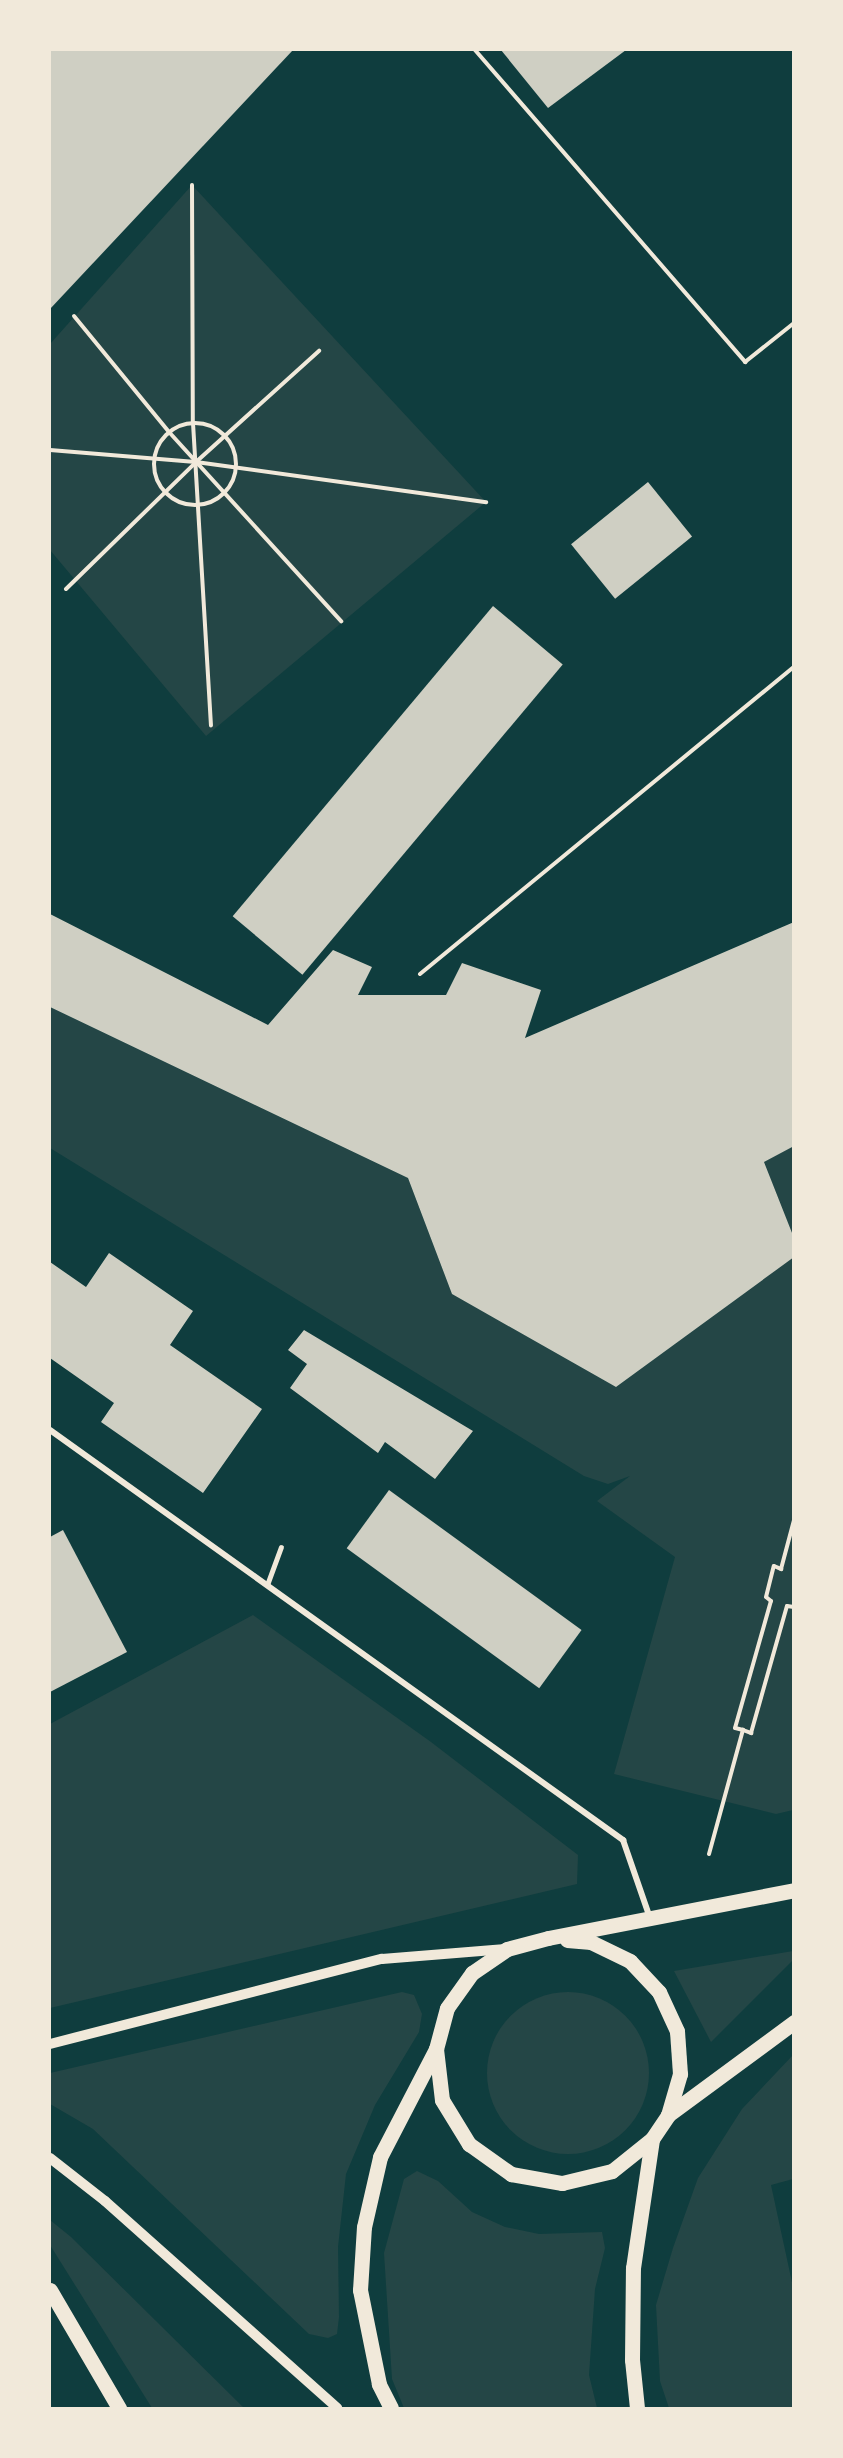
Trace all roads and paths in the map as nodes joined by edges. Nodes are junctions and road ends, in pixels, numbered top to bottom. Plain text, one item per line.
1 (475, 50) edge
2 (192, 185) dead end
3 (75, 316) dead end
4 (794, 322) edge
5 (319, 351) dead end
6 (193, 423) junction
7 (169, 432) junction
8 (225, 436) junction
9 (50, 450) edge
10 (154, 458) junction
11 (196, 462) junction
12 (236, 467) junction
13 (166, 492) junction
14 (224, 492) junction
15 (486, 502) dead end
16 (199, 504) junction
17 (66, 589) dead end
18 (341, 621) dead end
19 (794, 667) edge
20 (211, 725) dead end
21 (420, 974) dead end
22 (50, 1430) edge
23 (794, 1520) edge
24 (281, 1547) dead end
25 (267, 1585) junction
26 (794, 1607) edge
27 (743, 1730) junction
28 (709, 1854) dead end
29 (794, 1890) edge
30 (651, 1920) junction
31 (548, 1938) junction
32 (507, 1949) junction
33 (794, 2022) edge
34 (50, 2044) edge
35 (436, 2049) junction
36 (668, 2115) junction
37 (652, 2139) junction
38 (50, 2158) edge
39 (50, 2290) edge
40 (119, 2409) edge
41 (337, 2409) edge
42 (391, 2409) edge
43 (637, 2409) edge

1 - 4 path
2 - 6 path
3 - 7 path
5 - 8 path
6 - 7 path
6 - 8 path
6 - 11 path
7 - 10 path
7 - 11 path
8 - 11 path
8 - 12 path
9 - 10 path
10 - 11 path
10 - 13 path
11 - 12 path
11 - 13 path
11 - 14 path
11 - 16 path
12 - 14 path
12 - 15 path
13 - 16 path
13 - 17 path
14 - 16 path
14 - 18 path
16 - 20 path
19 - 21 path
22 - 25 street
23 - 27 path
24 - 25 lane
25 - 30 street
26 - 27 path
27 - 28 path
29 - 30 main road
30 - 31 main road
31 - 32 main road
31 - 36 main road
32 - 34 street
32 - 35 main road
33 - 36 main road
35 - 37 main road
35 - 42 main road
36 - 37 main road
37 - 43 main road
38 - 41 street
39 - 40 main road

